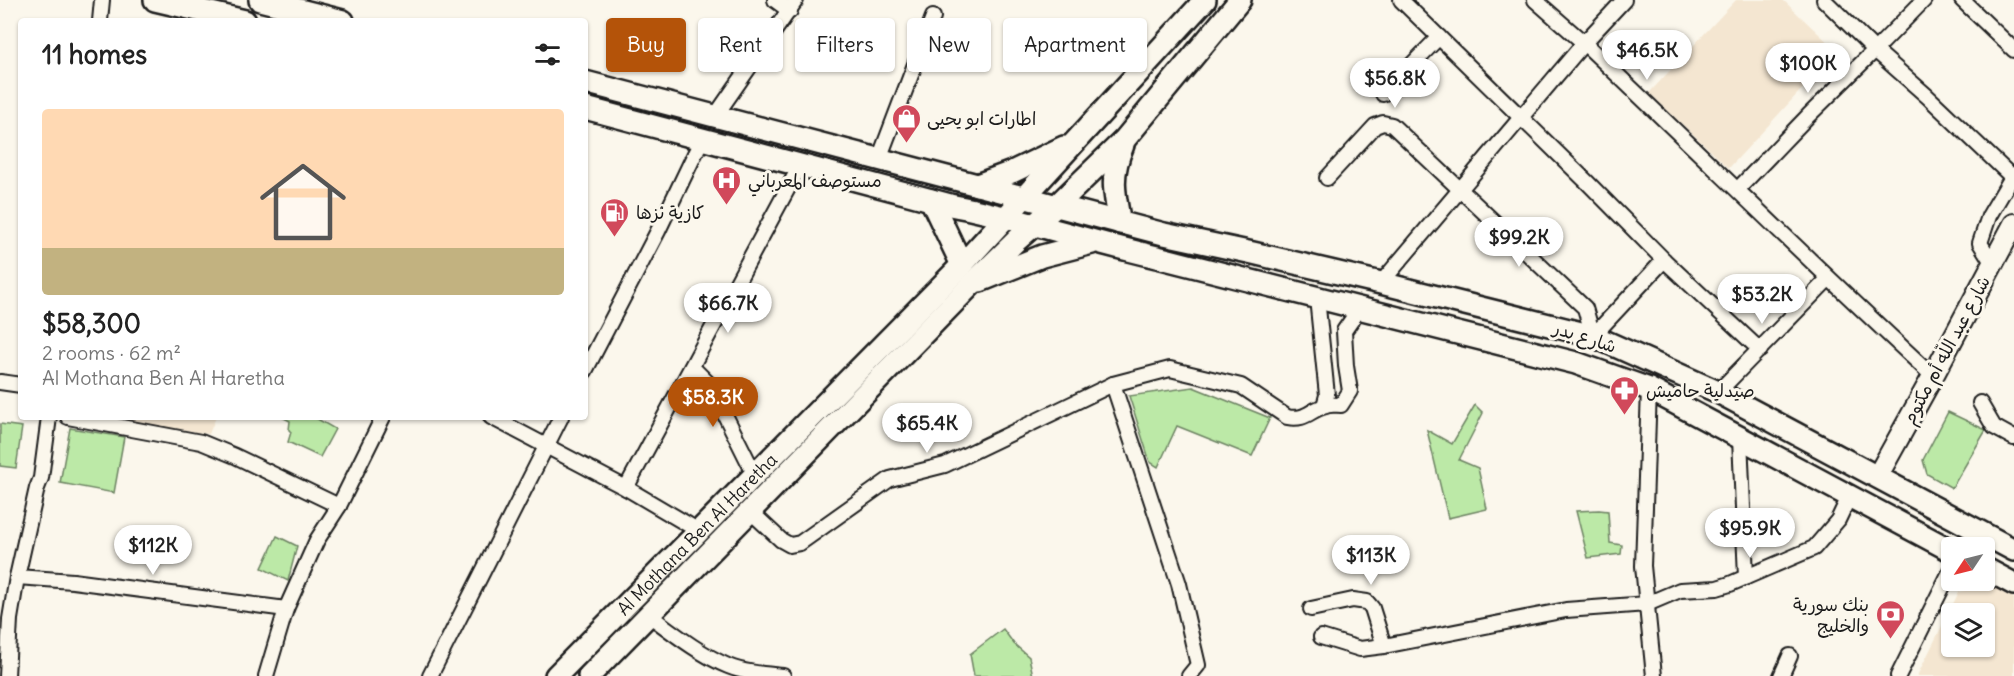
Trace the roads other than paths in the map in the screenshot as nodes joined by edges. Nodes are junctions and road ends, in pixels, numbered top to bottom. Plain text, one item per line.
1 (102, 0) edge
2 (155, 0) edge
3 (260, 0) edge
4 (775, 0) edge
5 (1205, 0) edge
6 (1240, 0) edge
7 (1401, 0) edge
8 (1535, 0) edge
9 (1624, 0) edge
10 (1824, 0) edge
11 (1924, 0) edge
12 (1962, 0) edge
13 (204, 5) edge
14 (793, 5) edge
15 (933, 17) dead end
16 (100, 18) edge
17 (237, 18) edge
18 (331, 18) edge
19 (1439, 37) junction
20 (1584, 43) junction
21 (1875, 50) junction
22 (2014, 51) edge
23 (588, 83) edge
24 (1383, 94) dead end
25 (588, 109) edge
26 (716, 116) junction
27 (1520, 118) junction
28 (702, 139) junction
29 (1125, 139) junction
30 (1078, 140) junction
31 (879, 159) junction
32 (801, 165) junction
33 (2013, 175) edge
34 (1327, 178) dead end
35 (977, 185) junction
36 (1738, 189) junction
37 (1460, 191) junction
38 (1023, 197) junction
39 (931, 200) junction
40 (1056, 206) junction
41 (1007, 217) junction
42 (1120, 223) junction
43 (2014, 224) edge
44 (1034, 225) junction
45 (1164, 234) junction
46 (1095, 243) junction
47 (1157, 257) junction
48 (1664, 260) junction
49 (1993, 264) junction
50 (962, 265) junction
51 (1828, 279) junction
52 (1381, 283) junction
53 (971, 285) junction
54 (1317, 297) junction
55 (1360, 308) junction
56 (1593, 336) junction
57 (1760, 350) junction
58 (588, 365) edge
59 (692, 367) junction
60 (1933, 376) junction
61 (0, 382) edge
62 (1113, 384) junction
63 (18, 385) edge
64 (1649, 388) junction
65 (1718, 392) junction
66 (1980, 404) dead end
67 (1324, 406) junction
68 (49, 420) edge
69 (84, 420) edge
70 (382, 420) edge
71 (497, 420) edge
72 (559, 420) edge
73 (1740, 438) junction
74 (2014, 438) edge
75 (546, 446) junction
76 (755, 475) junction
77 (1877, 477) junction
78 (626, 488) junction
79 (1849, 497) junction
80 (339, 506) junction
81 (750, 511) junction
82 (699, 531) junction
83 (1941, 545) edge
84 (2014, 550) edge
85 (1995, 574) edge
86 (17, 577) junction
87 (1746, 578) junction
88 (2014, 584) edge
89 (1941, 590) edge
90 (1647, 604) junction
91 (286, 609) junction
92 (1311, 609) dead end
93 (649, 615) junction
94 (1321, 637) dead end
95 (1384, 646) junction
96 (1790, 656) dead end
97 (7, 676) edge
98 (266, 676) edge
99 (430, 676) edge
100 (556, 676) edge
101 (589, 676) edge
102 (783, 676) edge
103 (1189, 676) edge
104 (1654, 676) edge
105 (1781, 676) edge
106 (1898, 676) edge

1 - 16 street
2 - 13 main road
3 - 18 main road
4 - 14 street
5 - 30 main road, Al Mothana Ben Al Haretha
6 - 29 main road
7 - 19 street
8 - 20 street
9 - 20 street
10 - 21 street
11 - 21 street
12 - 22 street
13 - 17 main road
14 - 26 street
15 - 31 street
19 - 24 street
19 - 27 street
20 - 27 street
20 - 36 street
21 - 33 street
21 - 36 street
23 - 26 main road, شارع بدر
25 - 28 main road, شارع بدر
26 - 28 main road
26 - 31 main road, شارع بدر
27 - 37 street
27 - 48 street
28 - 32 main road, شارع بدر
28 - 58 street
29 - 40 main road
29 - 42 main road
30 - 35 main road
30 - 38 main road, Al Mothana Ben Al Haretha
31 - 35 main road, شارع بدر
32 - 39 main road, شارع بدر
32 - 59 street
33 - 49 street
34 - 37 street
35 - 38 main road, شارع بدر
36 - 51 street
37 - 52 street
37 - 56 street
38 - 40 main road, شارع بدر
38 - 41 main road, Al Mothana Ben Al Haretha
39 - 41 main road, شارع بدر
39 - 50 main road
40 - 42 main road, شارع بدر
40 - 44 main road
41 - 44 main road, شارع بدر
41 - 50 main road, Al Mothana Ben Al Haretha
42 - 45 main road, شارع بدر
43 - 49 main road, شارع عبد اللّه أم مكتوم
44 - 46 main road, شارع بدر
44 - 53 main road
45 - 47 main road
45 - 52 main road, شارع بدر
46 - 47 main road, شارع بدر
46 - 53 main road
47 - 54 main road, شارع بدر
48 - 56 street
48 - 57 street
49 - 60 main road, شارع عبد اللّه أم مكتوم
50 - 76 main road, Al Mothana Ben Al Haretha
51 - 57 street
51 - 60 street
52 - 56 main road, شارع بدر
53 - 81 main road
54 - 55 main road, شارع بدر
54 - 67 street
55 - 64 main road, شارع بدر
55 - 67 street
56 - 65 main road, شارع بدر
57 - 65 street
59 - 76 street
59 - 78 street
60 - 77 main road, شارع عبد اللّه أم مكتوم
61 - 63 street
62 - 67 street
62 - 81 street
62 - 103 street
64 - 73 main road, شارع بدر
64 - 90 street
65 - 77 main road, شارع بدر
66 - 74 street
68 - 86 street
69 - 80 street
70 - 80 street
71 - 75 street
72 - 75 street
73 - 79 main road, شارع بدر
73 - 87 street
75 - 78 street
75 - 99 street
76 - 82 main road, Al Mothana Ben Al Haretha
77 - 84 main road, شارع بدر
78 - 82 street
79 - 83 main road, شارع بدر
79 - 87 street
80 - 91 street
81 - 93 main road
82 - 100 main road, Al Mothana Ben Al Haretha
85 - 88 main road
86 - 91 street
86 - 97 street
87 - 90 street
89 - 106 street
90 - 95 street
90 - 104 street
91 - 98 street
92 - 95 street
93 - 101 main road
93 - 102 street
94 - 95 street
96 - 105 street

